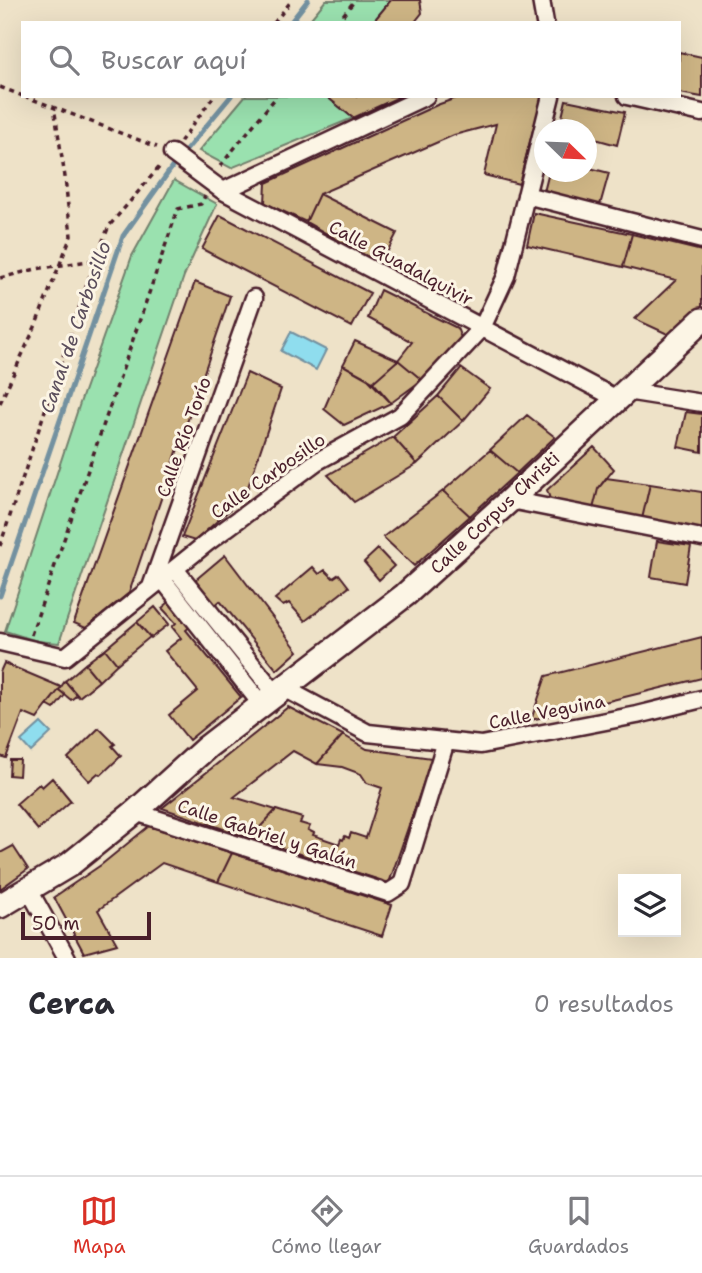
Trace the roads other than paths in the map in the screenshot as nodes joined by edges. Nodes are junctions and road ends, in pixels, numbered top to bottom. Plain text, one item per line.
1 (541, 0) edge
2 (545, 21) edge
3 (422, 98) edge
4 (550, 98) edge
5 (636, 98) edge
6 (702, 113) edge
7 (172, 153) road end
8 (223, 191) junction
9 (526, 195) junction
10 (702, 240) edge
11 (254, 298) dead end
12 (702, 320) edge
13 (482, 328) junction
14 (622, 395) junction
15 (702, 403) edge
16 (510, 500) junction
17 (702, 538) edge
18 (162, 579) junction
19 (0, 642) edge
20 (274, 696) junction
21 (702, 699) edge
22 (446, 741) junction
23 (135, 812) junction
24 (29, 890) junction
25 (0, 906) edge
26 (67, 958) edge

1 - 2 street
3 - 8 street
4 - 9 street, Calle Carbosillo
5 - 6 street
7 - 8 street, Calle Guadalquivir
8 - 13 street, Calle Guadalquivir
9 - 10 street
9 - 13 street, Calle Carbosillo
11 - 18 street, Calle Río Torío
12 - 14 main road, Calle Corpus Christi
13 - 14 street, Calle Guadalquivir
13 - 18 street, Calle Carbosillo
14 - 15 street, Calle Guadalquivir
14 - 16 main road, Calle Corpus Christi
16 - 17 street
16 - 20 main road, Calle Corpus Christi
18 - 19 street, Calle Carbosillo
18 - 20 street
20 - 22 street, Calle Veguina
20 - 23 main road, Calle Corpus Christi
21 - 22 street, Calle Veguina
22 - 23 street, Calle Gabriel y Galán
23 - 24 main road, Calle Corpus Christi
24 - 25 main road, Calle Corpus Christi
24 - 26 street

